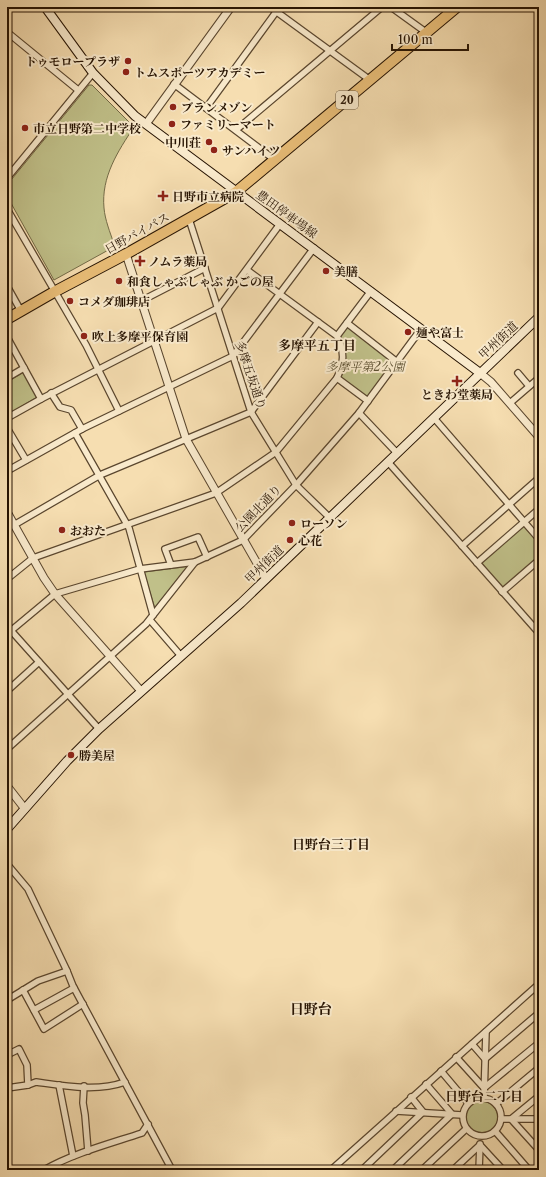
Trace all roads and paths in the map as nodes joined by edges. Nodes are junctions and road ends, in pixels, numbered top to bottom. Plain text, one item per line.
1 (45, 7) edge
2 (231, 7) edge
3 (270, 7) edge
4 (382, 7) edge
5 (391, 7) edge
6 (457, 7) edge
7 (276, 12) junction
8 (7, 32) edge
9 (427, 33) junction
10 (330, 51) junction
11 (92, 73) junction
12 (370, 80) junction
13 (174, 84) junction
14 (78, 90) junction
15 (206, 108) junction
16 (146, 124) junction
17 (236, 130) junction
18 (275, 160) junction
19 (7, 178) edge
20 (236, 192) junction
21 (7, 209) edge
22 (189, 219) junction
23 (280, 224) junction
24 (314, 248) junction
25 (126, 254) junction
26 (205, 268) junction
27 (247, 270) junction
28 (7, 286) edge
29 (371, 291) junction
30 (54, 292) junction
31 (280, 294) junction
32 (141, 301) junction
33 (218, 308) junction
34 (21, 311) junction
35 (539, 317) edge
36 (7, 319) edge
37 (318, 322) junction
38 (347, 323) junction
39 (536, 326) edge
40 (421, 329) junction
41 (337, 336) junction
42 (7, 337) edge
43 (154, 341) junction
44 (233, 356) junction
45 (397, 362) junction
46 (24, 368) junction
47 (99, 369) junction
48 (480, 373) junction
49 (518, 373) dead end
50 (7, 378) edge
51 (337, 378) junction
52 (539, 378) edge
53 (529, 386) junction
54 (168, 387) junction
55 (51, 393) junction
56 (41, 399) junction
57 (368, 401) junction
58 (510, 403) junction
59 (119, 411) junction
60 (251, 412) junction
61 (359, 413) junction
62 (7, 418) edge
63 (434, 418) junction
64 (7, 428) edge
65 (82, 429) junction
66 (75, 433) junction
67 (539, 436) edge
68 (186, 439) junction
69 (276, 452) junction
70 (397, 453) junction
71 (26, 460) junction
72 (388, 462) junction
73 (7, 472) edge
74 (100, 476) junction
75 (539, 478) edge
76 (296, 484) junction
77 (216, 493) junction
78 (509, 505) junction
79 (539, 508) edge
80 (7, 512) edge
81 (330, 518) junction
82 (524, 522) junction
83 (14, 525) junction
84 (128, 525) junction
85 (539, 539) edge
86 (243, 540) junction
87 (462, 546) junction
88 (207, 557) junction
89 (33, 558) junction
90 (539, 560) edge
91 (195, 562) junction
92 (477, 563) junction
93 (171, 565) junction
94 (140, 569) junction
95 (7, 579) edge
96 (266, 579) junction
97 (502, 592) junction
98 (55, 594) junction
99 (152, 618) junction
100 (8, 630) edge
101 (539, 633) edge
102 (111, 656) junction
103 (181, 656) junction
104 (39, 662) junction
105 (7, 691) edge
106 (141, 691) junction
107 (67, 694) junction
108 (99, 730) junction
109 (7, 749) edge
110 (7, 786) edge
111 (25, 809) junction
112 (7, 829) edge
113 (7, 864) edge
114 (67, 971) junction
115 (539, 984) edge
116 (74, 988) junction
117 (23, 990) junction
118 (7, 1000) edge
119 (83, 1004) junction
120 (34, 1010) junction
121 (539, 1013) edge
122 (486, 1032) junction
123 (539, 1043) edge
124 (472, 1044) junction
125 (7, 1055) edge
126 (456, 1057) junction
127 (485, 1059) junction
128 (539, 1068) edge
129 (441, 1071) junction
130 (125, 1082) junction
131 (426, 1084) junction
132 (28, 1085) junction
133 (58, 1085) junction
134 (84, 1086) junction
135 (7, 1088) edge
136 (484, 1088) junction
137 (539, 1096) edge
138 (411, 1097) junction
139 (484, 1098) junction
140 (468, 1103) junction
141 (496, 1104) junction
142 (396, 1111) junction
143 (423, 1112) junction
144 (452, 1114) junction
145 (462, 1115) junction
146 (501, 1119) junction
147 (511, 1119) junction
148 (539, 1119) edge
149 (148, 1124) junction
150 (466, 1129) junction
151 (495, 1131) junction
152 (480, 1136) junction
153 (480, 1145) junction
154 (539, 1150) edge
155 (88, 1151) junction
156 (73, 1156) junction
157 (539, 1168) edge
158 (335, 1169) edge
159 (44, 1170) edge
160 (172, 1170) edge
161 (362, 1170) edge
162 (394, 1170) edge
163 (398, 1170) edge
164 (422, 1170) edge
165 (453, 1170) edge
166 (479, 1170) edge
167 (503, 1170) edge
168 (529, 1170) edge
169 (536, 1170) edge

1 - 11 main road, 豊田停車場線
2 - 13 street
3 - 7 street
4 - 10 street
5 - 9 street
6 - 9 highway, 日野バイパス / 20
7 - 10 street
7 - 15 street
8 - 14 street
9 - 12 highway, 日野バイパス / 20
10 - 12 street
10 - 17 street
11 - 14 street
11 - 16 main road, 豊田停車場線
12 - 18 highway, 日野バイパス / 20
13 - 15 street
13 - 16 street
14 - 19 street
15 - 17 street
16 - 20 main road, 豊田停車場線
17 - 18 street
18 - 20 highway, 日野バイパス / 20
20 - 22 highway, 日野バイパス / 20
20 - 23 main road, 豊田停車場線
21 - 30 street
22 - 25 highway, 日野バイパス / 20
22 - 26 street, 多摩五坂通り
23 - 24 main road, 豊田停車場線
23 - 27 street
24 - 29 main road, 豊田停車場線
24 - 31 street
25 - 30 highway, 日野バイパス / 20
25 - 32 street
26 - 32 street
26 - 33 street, 多摩五坂通り
27 - 31 street
27 - 33 street
28 - 34 street
29 - 38 street
29 - 40 main road, 豊田停車場線
30 - 34 highway, 日野バイパス / 20
30 - 47 street
31 - 37 street
31 - 44 street
32 - 43 street
33 - 43 street
33 - 44 street, 多摩五坂通り
34 - 36 highway, 日野バイパス / 20
35 - 39 main road, 甲州街道
37 - 41 street
37 - 60 street
38 - 41 street
38 - 45 street
39 - 48 main road, 甲州街道
40 - 45 street, 公園北通り
40 - 48 main road, 豊田停車場線
41 - 51 street
42 - 46 street
43 - 47 street
43 - 54 street
44 - 54 street
44 - 60 street, 多摩五坂通り
45 - 57 street, 公園北通り
46 - 50 street
46 - 56 street
47 - 55 street
47 - 59 street
48 - 58 street
48 - 63 main road, 甲州街道
49 - 53 street
51 - 57 street
51 - 69 street
52 - 53 street
53 - 58 street
54 - 59 street
54 - 68 street
55 - 56 street
55 - 65 street
56 - 62 street
57 - 61 street, 公園北通り
58 - 67 street
59 - 65 street
60 - 68 street
60 - 69 street, 多摩五坂通り
61 - 70 street
61 - 76 street, 公園北通り
63 - 70 main road, 甲州街道
63 - 78 street
64 - 71 street
65 - 66 street
66 - 71 street
66 - 74 street
68 - 74 street
68 - 77 street
69 - 76 street, 多摩五坂通り
69 - 77 street
70 - 72 main road, 甲州街道
71 - 73 street
72 - 81 main road, 甲州街道
72 - 87 street
74 - 83 street
74 - 84 street
75 - 78 street
76 - 81 street, 多摩五坂通り
76 - 86 street, 公園北通り
77 - 84 street
77 - 86 street
78 - 82 street
78 - 87 street
79 - 82 street
80 - 83 street
81 - 96 main road, 甲州街道
82 - 85 street
82 - 92 street
83 - 89 street
84 - 89 street
84 - 94 street
86 - 88 street, 公園北通り
86 - 96 street
87 - 92 street
88 - 91 street, 公園北通り
88 - 93 street
89 - 95 street
89 - 98 street
90 - 97 street
91 - 93 street, 公園北通り
91 - 99 street
92 - 97 street
93 - 94 street, 公園北通り
94 - 98 street, 公園北通り
94 - 99 street
96 - 103 main road, 甲州街道
97 - 101 street
98 - 100 street, 公園北通り
98 - 102 street
99 - 102 street
99 - 103 street
100 - 104 street
102 - 106 street
102 - 107 street
103 - 106 main road, 甲州街道
104 - 105 street
104 - 107 street
106 - 108 main road, 甲州街道
107 - 108 street
107 - 109 street
108 - 111 main road, 甲州街道
110 - 111 street
111 - 112 main road, 甲州街道
113 - 114 street
114 - 116 street
114 - 117 street
115 - 122 street
116 - 119 street
116 - 120 street
117 - 118 street
117 - 120 street
119 - 120 street
119 - 130 street
121 - 127 street
122 - 124 street
122 - 127 street
123 - 136 street
124 - 126 street
124 - 127 street
125 - 132 street
126 - 129 street
126 - 136 street
127 - 136 street
128 - 141 street
129 - 131 street
129 - 140 street
130 - 134 street
130 - 149 street
131 - 138 street
131 - 144 street
132 - 133 street
132 - 135 street
133 - 134 street
133 - 156 street
134 - 155 street
136 - 139 street
137 - 147 street
138 - 142 street
138 - 143 street
139 - 140 street
139 - 141 street
140 - 145 street
141 - 146 street
142 - 143 street
142 - 158 street
143 - 144 street
143 - 161 street
144 - 145 street
144 - 162 street
145 - 150 street
146 - 147 street
146 - 151 street
147 - 148 street
147 - 154 street
149 - 155 street
149 - 160 street
150 - 152 street
150 - 164 street
151 - 152 street
151 - 168 street
152 - 153 street
153 - 165 street
153 - 166 street
153 - 167 street
155 - 156 street
156 - 159 street
157 - 169 street
162 - 163 street

